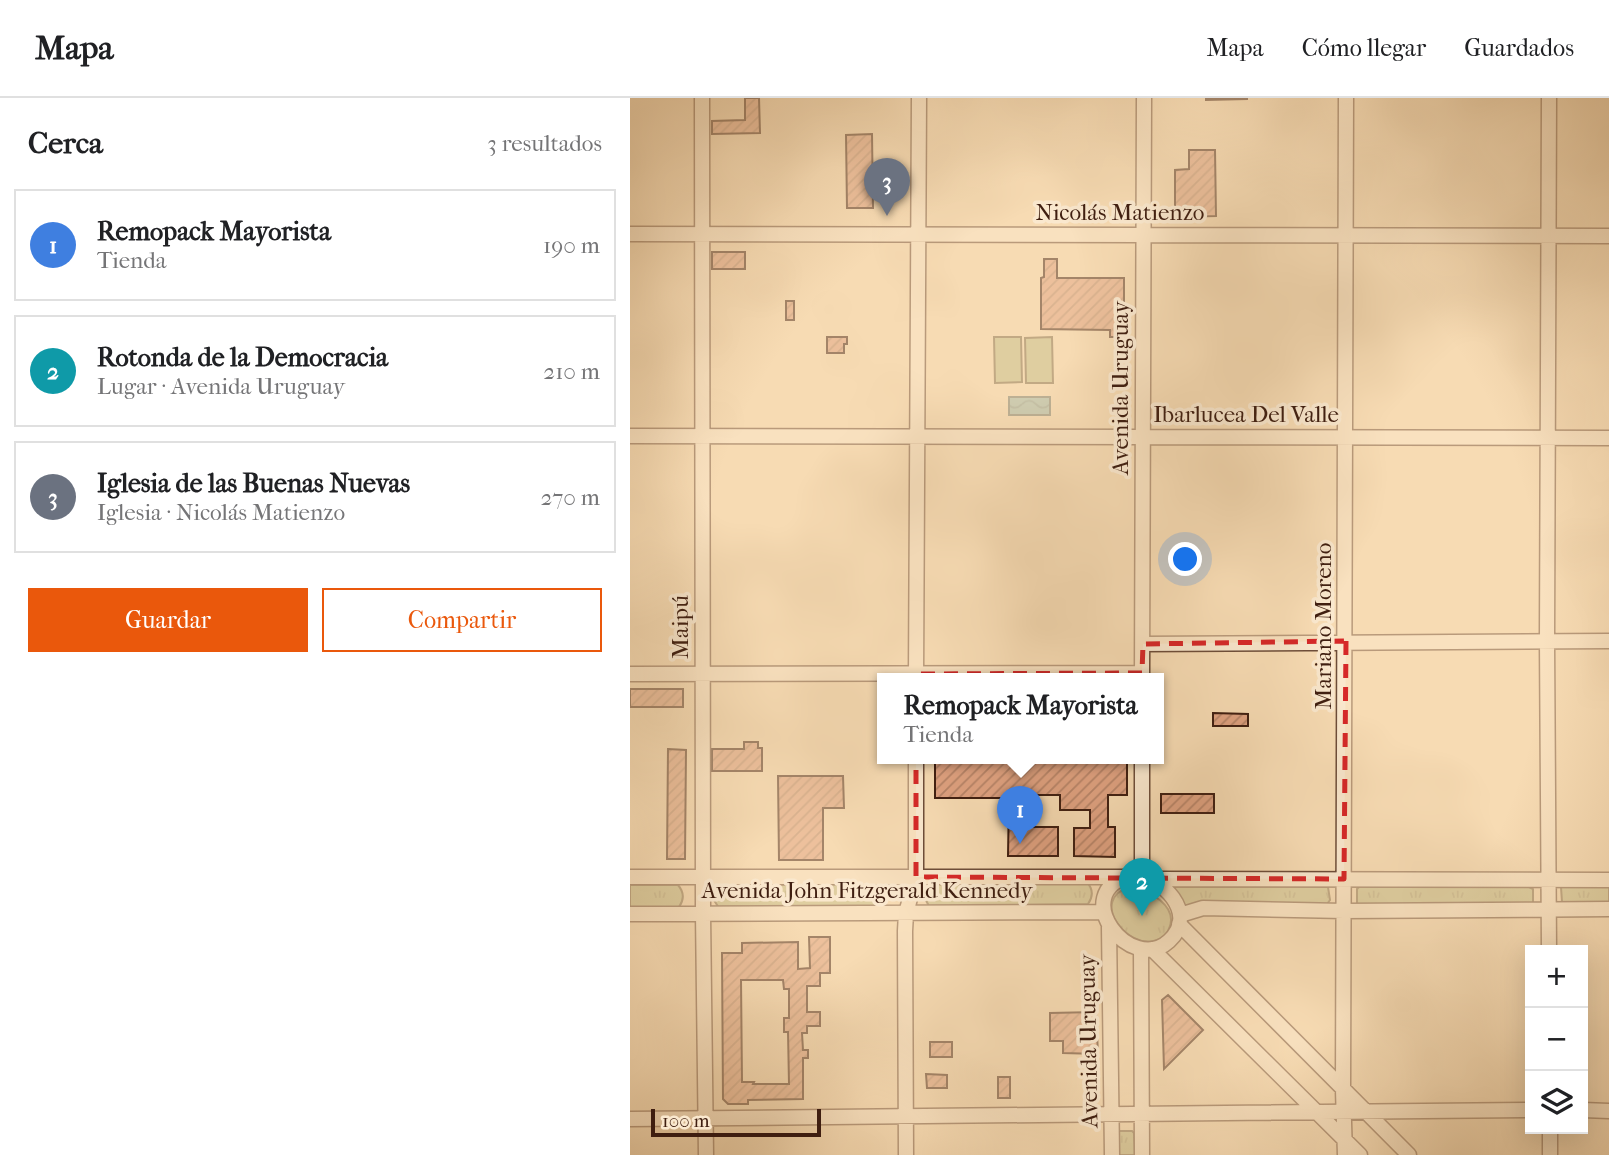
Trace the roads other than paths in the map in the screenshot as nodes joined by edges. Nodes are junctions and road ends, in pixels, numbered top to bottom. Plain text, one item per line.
1 (702, 98) edge
2 (919, 98) edge
3 (1144, 98) edge
4 (1346, 98) edge
5 (1549, 98) edge
6 (630, 234) edge
7 (1344, 234) junction
8 (702, 235) junction
9 (919, 235) junction
10 (1143, 236) junction
11 (1548, 236) junction
12 (1609, 236) edge
13 (702, 435) junction
14 (630, 436) edge
15 (918, 436) junction
16 (1143, 436) junction
17 (1345, 437) junction
18 (1548, 438) junction
19 (1609, 438) edge
20 (1346, 641) junction
21 (1547, 641) junction
22 (1609, 642) edge
23 (1143, 644) junction
24 (702, 673) junction
25 (916, 673) edge
26 (1142, 673) edge
27 (630, 674) edge
28 (877, 675) edge
29 (916, 764) edge
30 (1142, 764) edge
31 (630, 877) edge
32 (703, 877) junction
33 (916, 877) junction
34 (1122, 877) junction
35 (1148, 877) junction
36 (1344, 880) junction
37 (1548, 880) junction
38 (1609, 880) edge
39 (1548, 909) junction
40 (1609, 909) edge
41 (1344, 911) junction
42 (1103, 912) junction
43 (906, 913) junction
44 (630, 914) edge
45 (703, 914) junction
46 (1180, 920) junction
47 (1109, 927) junction
48 (1549, 945) edge
49 (1147, 949) junction
50 (1343, 1090) junction
51 (1525, 1110) edge
52 (1588, 1110) edge
53 (1316, 1111) junction
54 (1609, 1111) edge
55 (1344, 1112) junction
56 (1364, 1112) junction
57 (1142, 1114) junction
58 (1111, 1115) junction
59 (906, 1116) junction
60 (706, 1118) junction
61 (630, 1119) edge
62 (1549, 1134) edge
63 (1345, 1148) edge
64 (706, 1155) edge
65 (906, 1155) edge
66 (1112, 1155) edge
67 (1142, 1155) edge
68 (1360, 1155) edge
69 (1409, 1155) edge
70 (1550, 1155) edge

1 - 8 street, Maipú
2 - 9 street
3 - 10 street, Avenida Uruguay
4 - 7 street, Mariano Moreno
5 - 11 street
6 - 8 street, Nicolás Matienzo
7 - 10 street, Nicolás Matienzo
7 - 11 street, Nicolás Matienzo
7 - 17 street, Mariano Moreno
8 - 9 street, Nicolás Matienzo
8 - 13 street, Maipú
9 - 10 street, Nicolás Matienzo
9 - 15 street
10 - 16 street, Avenida Uruguay
11 - 12 street, Nicolás Matienzo
11 - 18 street
13 - 14 street, Ibarlucea Del Valle
13 - 15 street, Ibarlucea Del Valle
13 - 24 street, Maipú
15 - 16 street, Ibarlucea Del Valle
15 - 25 street
16 - 17 street, Ibarlucea Del Valle
16 - 23 street, Avenida Uruguay
17 - 18 street, Ibarlucea Del Valle
17 - 20 street, Mariano Moreno
18 - 19 street, Ibarlucea Del Valle
18 - 21 street
20 - 21 street
20 - 23 street
20 - 36 street, Mariano Moreno
21 - 22 street
21 - 37 street
23 - 26 street, Avenida Uruguay
24 - 27 street
24 - 28 street
24 - 32 street, Maipú
29 - 33 street
30 - 35 street
31 - 32 street, Avenida John Fitzgerald Kennedy
32 - 33 street, Avenida John Fitzgerald Kennedy
32 - 45 street, Maipú
33 - 34 street, Avenida John Fitzgerald Kennedy
33 - 43 street
34 - 35 street
34 - 42 street
35 - 36 street
35 - 46 street
36 - 37 street
36 - 41 street, Mariano Moreno
37 - 38 street
37 - 39 street
39 - 40 street
39 - 41 street
39 - 48 street
41 - 46 street
41 - 50 street, Mariano Moreno
42 - 43 street, Avenida John Fitzgerald Kennedy
42 - 47 street
43 - 45 street, Avenida John Fitzgerald Kennedy
43 - 59 street
44 - 45 street, Avenida John Fitzgerald Kennedy
45 - 60 street, Maipú
46 - 49 street
46 - 50 street
47 - 49 street
47 - 58 street, Avenida Uruguay
49 - 53 street
49 - 57 street
50 - 55 street, Mariano Moreno
50 - 56 street
51 - 56 street
52 - 54 street
53 - 55 street
53 - 57 street
53 - 63 street
55 - 56 street
55 - 63 street, Mariano Moreno
56 - 69 street
57 - 58 street
57 - 67 street
58 - 59 street
58 - 66 street, Avenida Uruguay
59 - 60 street
59 - 65 street
60 - 61 street
60 - 64 street, Maipú
62 - 70 street
63 - 68 street

